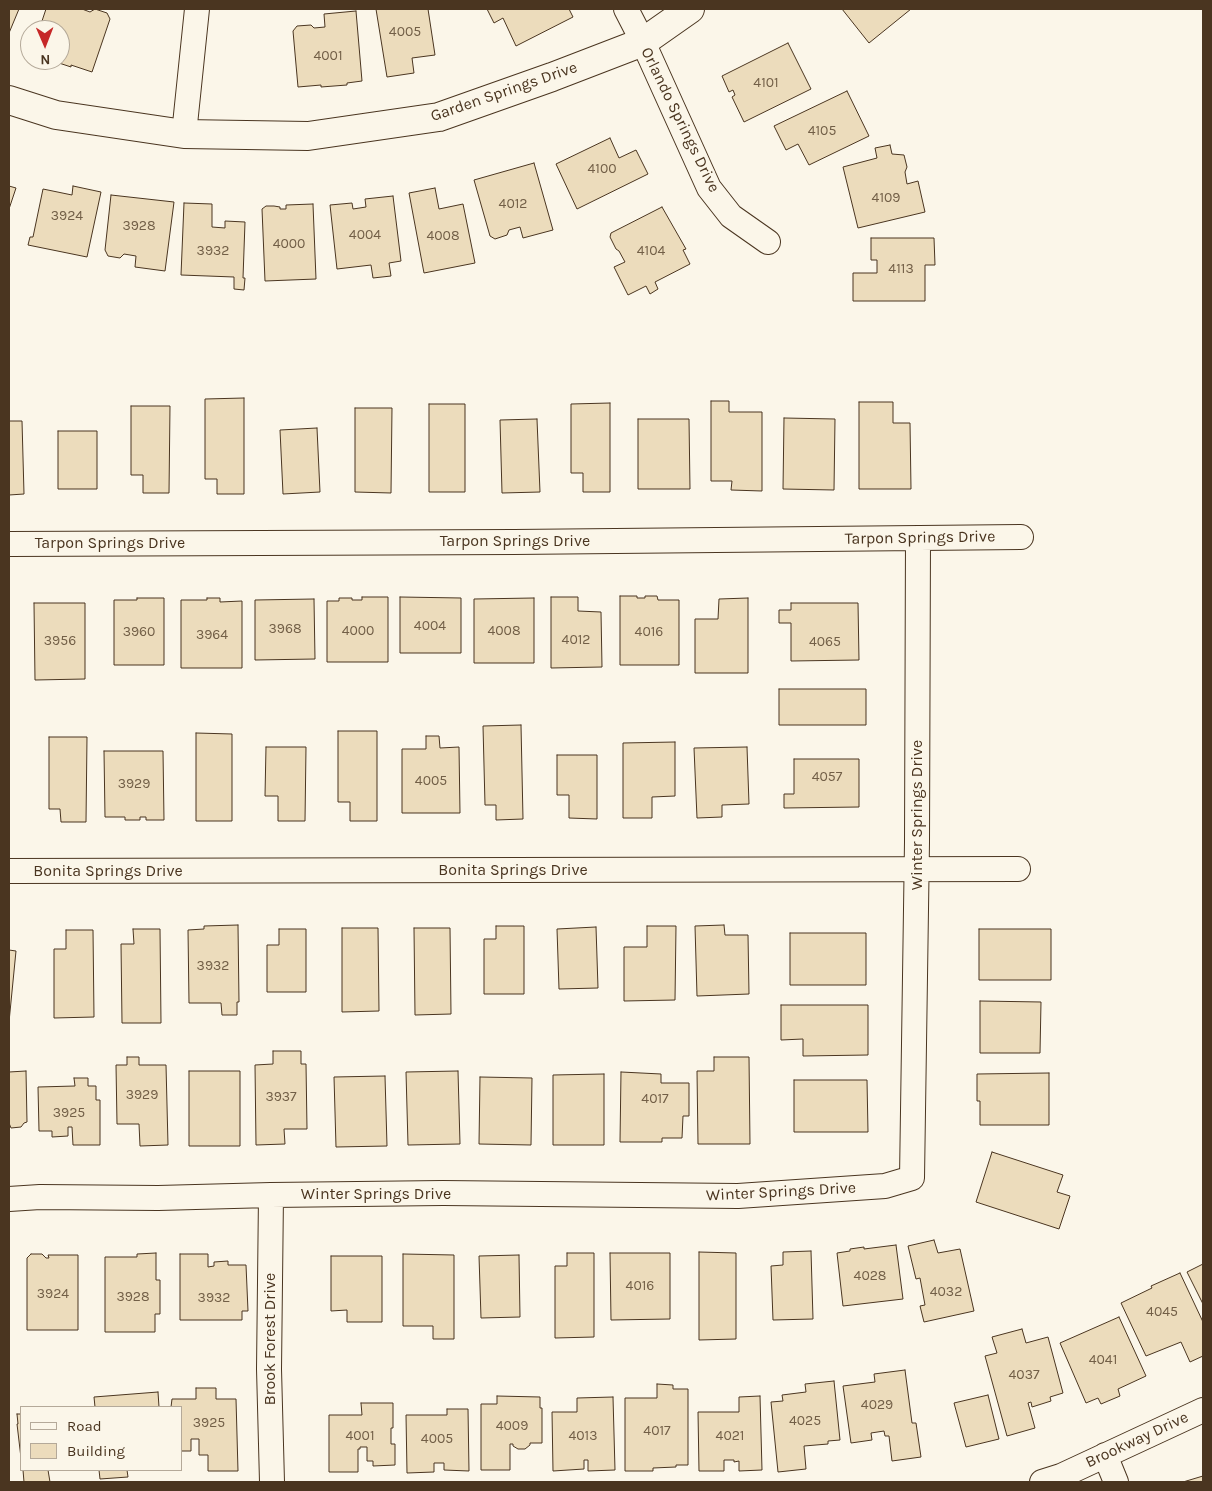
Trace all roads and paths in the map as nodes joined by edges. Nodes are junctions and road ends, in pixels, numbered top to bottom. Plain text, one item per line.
1 (197, 9) edge
2 (626, 9) edge
3 (690, 9) edge
4 (643, 42) junction
5 (9, 100) edge
6 (184, 134) junction
7 (768, 242) dead end
8 (1021, 537) dead end
9 (918, 538) junction
10 (9, 544) edge
11 (1018, 869) dead end
12 (917, 870) junction
13 (9, 871) edge
14 (270, 1195) junction
15 (9, 1199) edge
16 (1203, 1410) edge
17 (1105, 1455) junction
18 (272, 1482) edge
19 (1042, 1482) edge
20 (1116, 1482) edge

1 - 6 street
2 - 4 street, Orlando Springs Drive
3 - 4 street, Garden Springs Drive
4 - 6 street, Garden Springs Drive
4 - 7 street, Orlando Springs Drive
5 - 6 street, Garden Springs Drive
8 - 9 street, Tarpon Springs Drive
9 - 10 street, Tarpon Springs Drive
9 - 12 street, Winter Springs Drive
11 - 12 street, Bonita Springs Drive
12 - 13 street, Bonita Springs Drive
12 - 14 street, Winter Springs Drive
14 - 15 street, Winter Springs Drive
14 - 18 street, Brook Forest Drive
16 - 17 street, Brookway Drive
17 - 19 street, Brookway Drive
17 - 20 street

